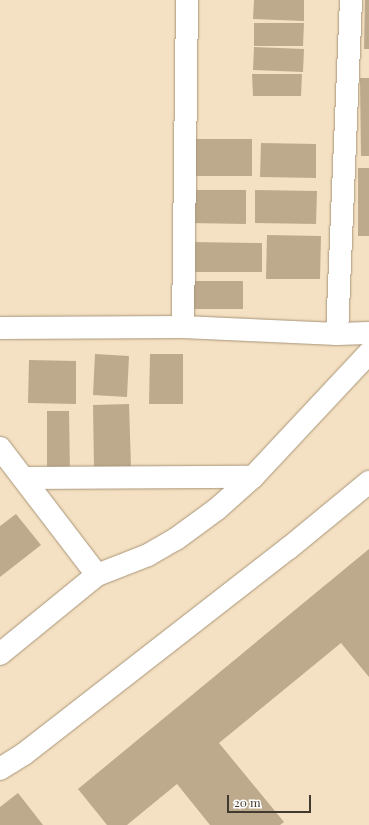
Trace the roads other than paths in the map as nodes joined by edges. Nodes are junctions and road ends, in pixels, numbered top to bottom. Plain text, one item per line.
1 (187, 0) edge
2 (351, 0) edge
3 (183, 327) junction
4 (0, 328) edge
5 (369, 333) edge
6 (338, 334) junction
7 (369, 353) edge
8 (0, 448) edge
9 (253, 477) junction
10 (24, 478) junction
11 (369, 482) edge
12 (97, 575) junction
13 (0, 654) edge
14 (0, 769) edge

1 - 3 street
2 - 6 street
3 - 4 street
3 - 6 street
5 - 6 street
7 - 9 street
8 - 10 street
9 - 10 street
9 - 12 street
10 - 12 street
11 - 14 street
12 - 13 street

